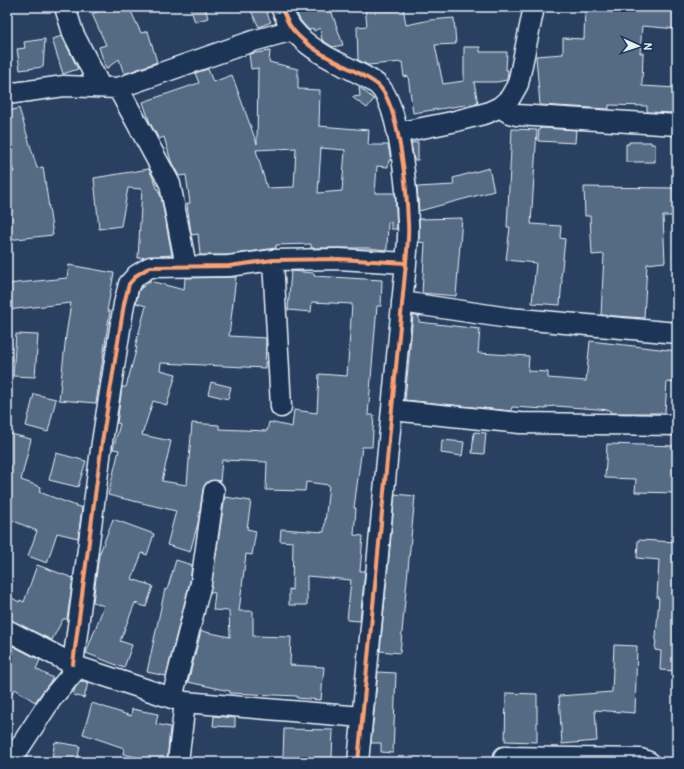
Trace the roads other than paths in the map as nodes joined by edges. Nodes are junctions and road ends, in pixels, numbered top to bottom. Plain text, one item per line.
1 (66, 7) edge
2 (281, 7) edge
3 (534, 7) edge
4 (293, 30) junction
5 (109, 87) junction
6 (7, 94) edge
7 (500, 107) junction
8 (677, 125) edge
9 (397, 133) junction
10 (273, 260) junction
11 (406, 262) junction
12 (186, 266) junction
13 (402, 302) junction
14 (677, 333) edge
15 (281, 407) dead end
16 (392, 410) junction
17 (677, 425) edge
18 (214, 491) dead end
19 (7, 630) edge
20 (75, 665) junction
21 (178, 700) junction
22 (362, 717) junction
23 (504, 757) dead end
24 (10, 762) edge
25 (178, 762) edge
26 (358, 762) edge
27 (649, 762) edge

1 - 5 street
2 - 4 street
3 - 7 street
4 - 5 street
4 - 9 street
5 - 6 street
5 - 12 street
7 - 8 street
7 - 9 street
9 - 11 street
10 - 11 street
10 - 12 street
10 - 15 street
11 - 13 street
12 - 20 street
13 - 14 street
13 - 16 street
16 - 17 street
16 - 22 street
18 - 21 street
19 - 20 street
20 - 21 street
20 - 24 street
21 - 22 street
21 - 25 street
22 - 26 street
23 - 27 street

